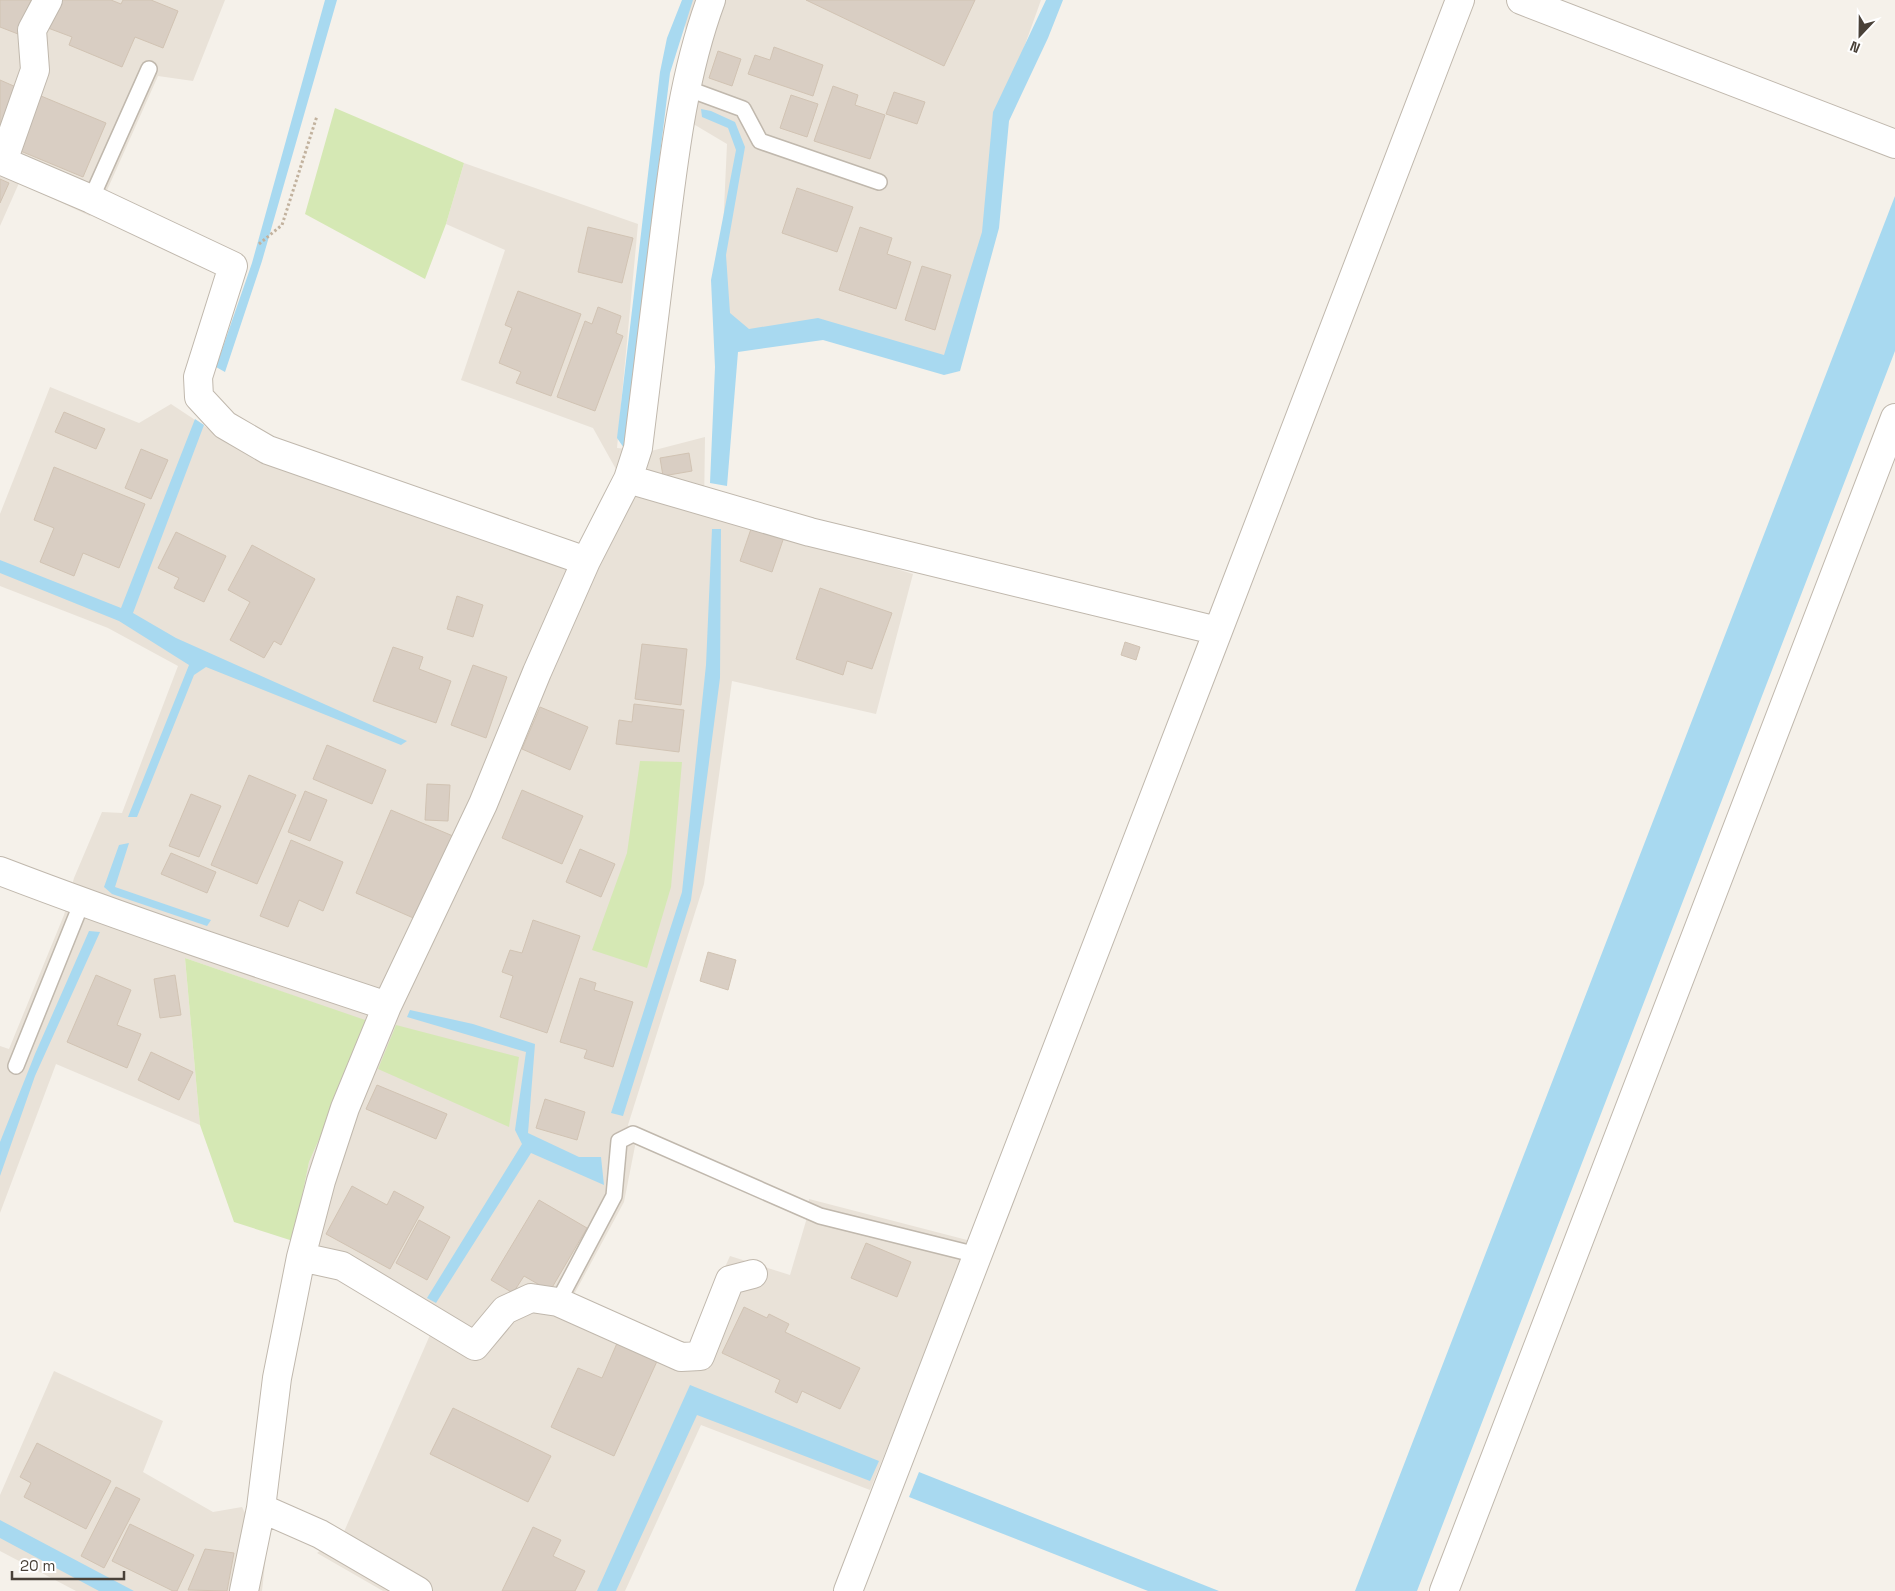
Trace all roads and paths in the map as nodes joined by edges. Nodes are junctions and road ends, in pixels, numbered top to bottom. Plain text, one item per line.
1 (48, 0) edge
2 (711, 0) edge
3 (1460, 0) edge
4 (1521, 0) edge
5 (150, 70) dead end
6 (686, 88) junction
7 (317, 116) dead end
8 (1895, 144) edge
9 (2, 160) edge
10 (879, 182) dead end
11 (91, 198) junction
12 (282, 225) dead end
13 (1895, 418) edge
14 (628, 480) junction
15 (586, 561) junction
16 (1218, 631) junction
17 (0, 871) edge
18 (82, 902) junction
19 (387, 1006) junction
20 (16, 1066) dead end
21 (978, 1255) junction
22 (301, 1256) junction
23 (753, 1274) dead end
24 (558, 1302) junction
25 (261, 1508) junction
26 (244, 1591) edge
27 (418, 1591) edge
28 (848, 1591) edge
29 (1444, 1591) edge

1 - 9 street
2 - 6 street
3 - 16 street
4 - 8 street
5 - 11 lane
6 - 10 lane
6 - 14 street
7 - 12 path
9 - 11 street
11 - 15 street
13 - 29 street
14 - 15 street
14 - 16 street
15 - 19 street
16 - 21 street
17 - 18 street
18 - 19 street
18 - 20 lane
19 - 22 street
21 - 24 lane
21 - 28 street
22 - 24 street
22 - 25 street
23 - 24 street
25 - 26 street
25 - 27 street

